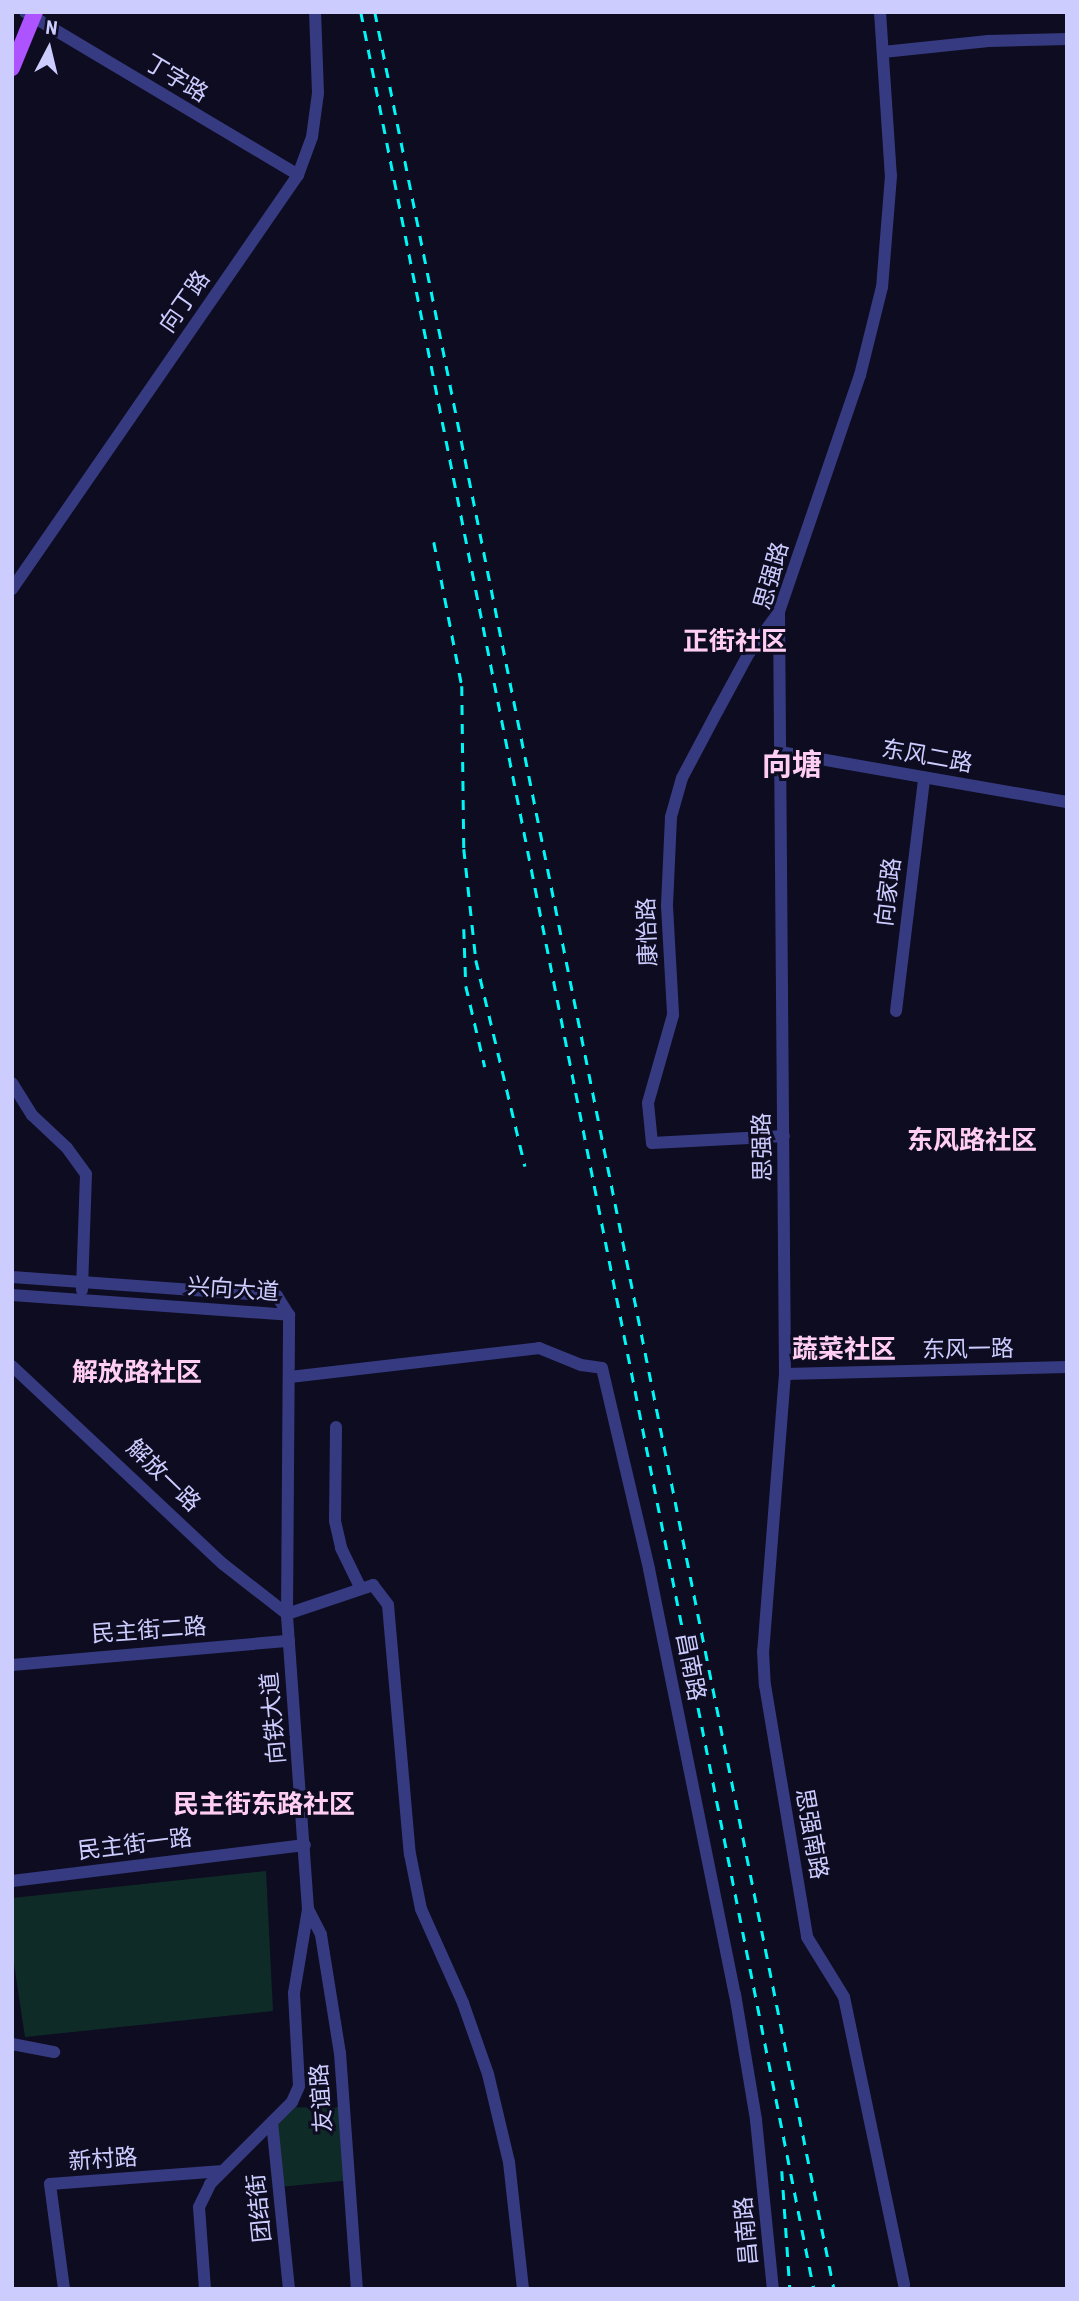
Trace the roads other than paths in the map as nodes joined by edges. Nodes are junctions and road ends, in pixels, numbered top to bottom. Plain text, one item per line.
1 (316, 12) edge
2 (880, 12) edge
3 (31, 14) edge
4 (1067, 40) edge
5 (883, 52) junction
6 (12, 68) edge
7 (298, 175) junction
8 (12, 589) edge
9 (779, 612) junction
10 (780, 752) junction
11 (924, 778) junction
12 (1067, 802) edge
13 (896, 1012) dead end
14 (12, 1083) edge
15 (784, 1136) junction
16 (12, 1277) edge
17 (83, 1282) junction
18 (12, 1295) edge
19 (80, 1300) junction
20 (289, 1315) junction
21 (12, 1366) edge
22 (1067, 1367) edge
23 (785, 1374) junction
24 (290, 1377) junction
25 (336, 1427) dead end
26 (360, 1587) junction
27 (287, 1614) junction
28 (289, 1641) junction
29 (12, 1665) edge
30 (305, 1845) junction
31 (12, 1881) edge
32 (308, 1909) junction
33 (12, 2044) edge
34 (54, 2052) dead end
35 (272, 2122) junction
36 (223, 2172) junction
37 (904, 2285) dead end
38 (64, 2289) edge
39 (205, 2289) edge
40 (289, 2289) edge
41 (357, 2289) edge
42 (523, 2289) edge
43 (773, 2289) edge

1 - 7 street, 向丁路
2 - 5 street, 思强路
3 - 6 main road
3 - 7 street, 丁字路
4 - 5 street
5 - 9 street, 思强路
7 - 8 street, 向丁路
9 - 10 street, 思强路
9 - 15 street, 康怡路
10 - 11 street, 东风二路
10 - 15 street, 思强路
11 - 12 street, 东风二路
11 - 13 street, 向家路
14 - 17 street
15 - 23 street, 思强路
16 - 17 street, 兴向大道
17 - 19 street
17 - 20 street, 兴向大道
18 - 19 street, 兴向大道
19 - 20 street, 兴向大道
20 - 24 street, 向铁大道
21 - 27 street, 解放一路
22 - 23 street, 东风一路
23 - 37 street, 思强南路
24 - 27 street, 向铁大道
24 - 43 street, 昌南路
25 - 26 street
26 - 27 street
26 - 42 street
27 - 28 street, 向铁大道
28 - 29 street, 民主街二路
28 - 30 street, 向铁大道
30 - 31 street, 民主街一路
30 - 32 street, 向铁大道
32 - 35 street, 向铁大道
32 - 41 street, 友谊路
33 - 34 street
35 - 36 street, 向铁大道
35 - 40 street, 团结街
36 - 38 street, 新村路
36 - 39 street, 向铁大道

